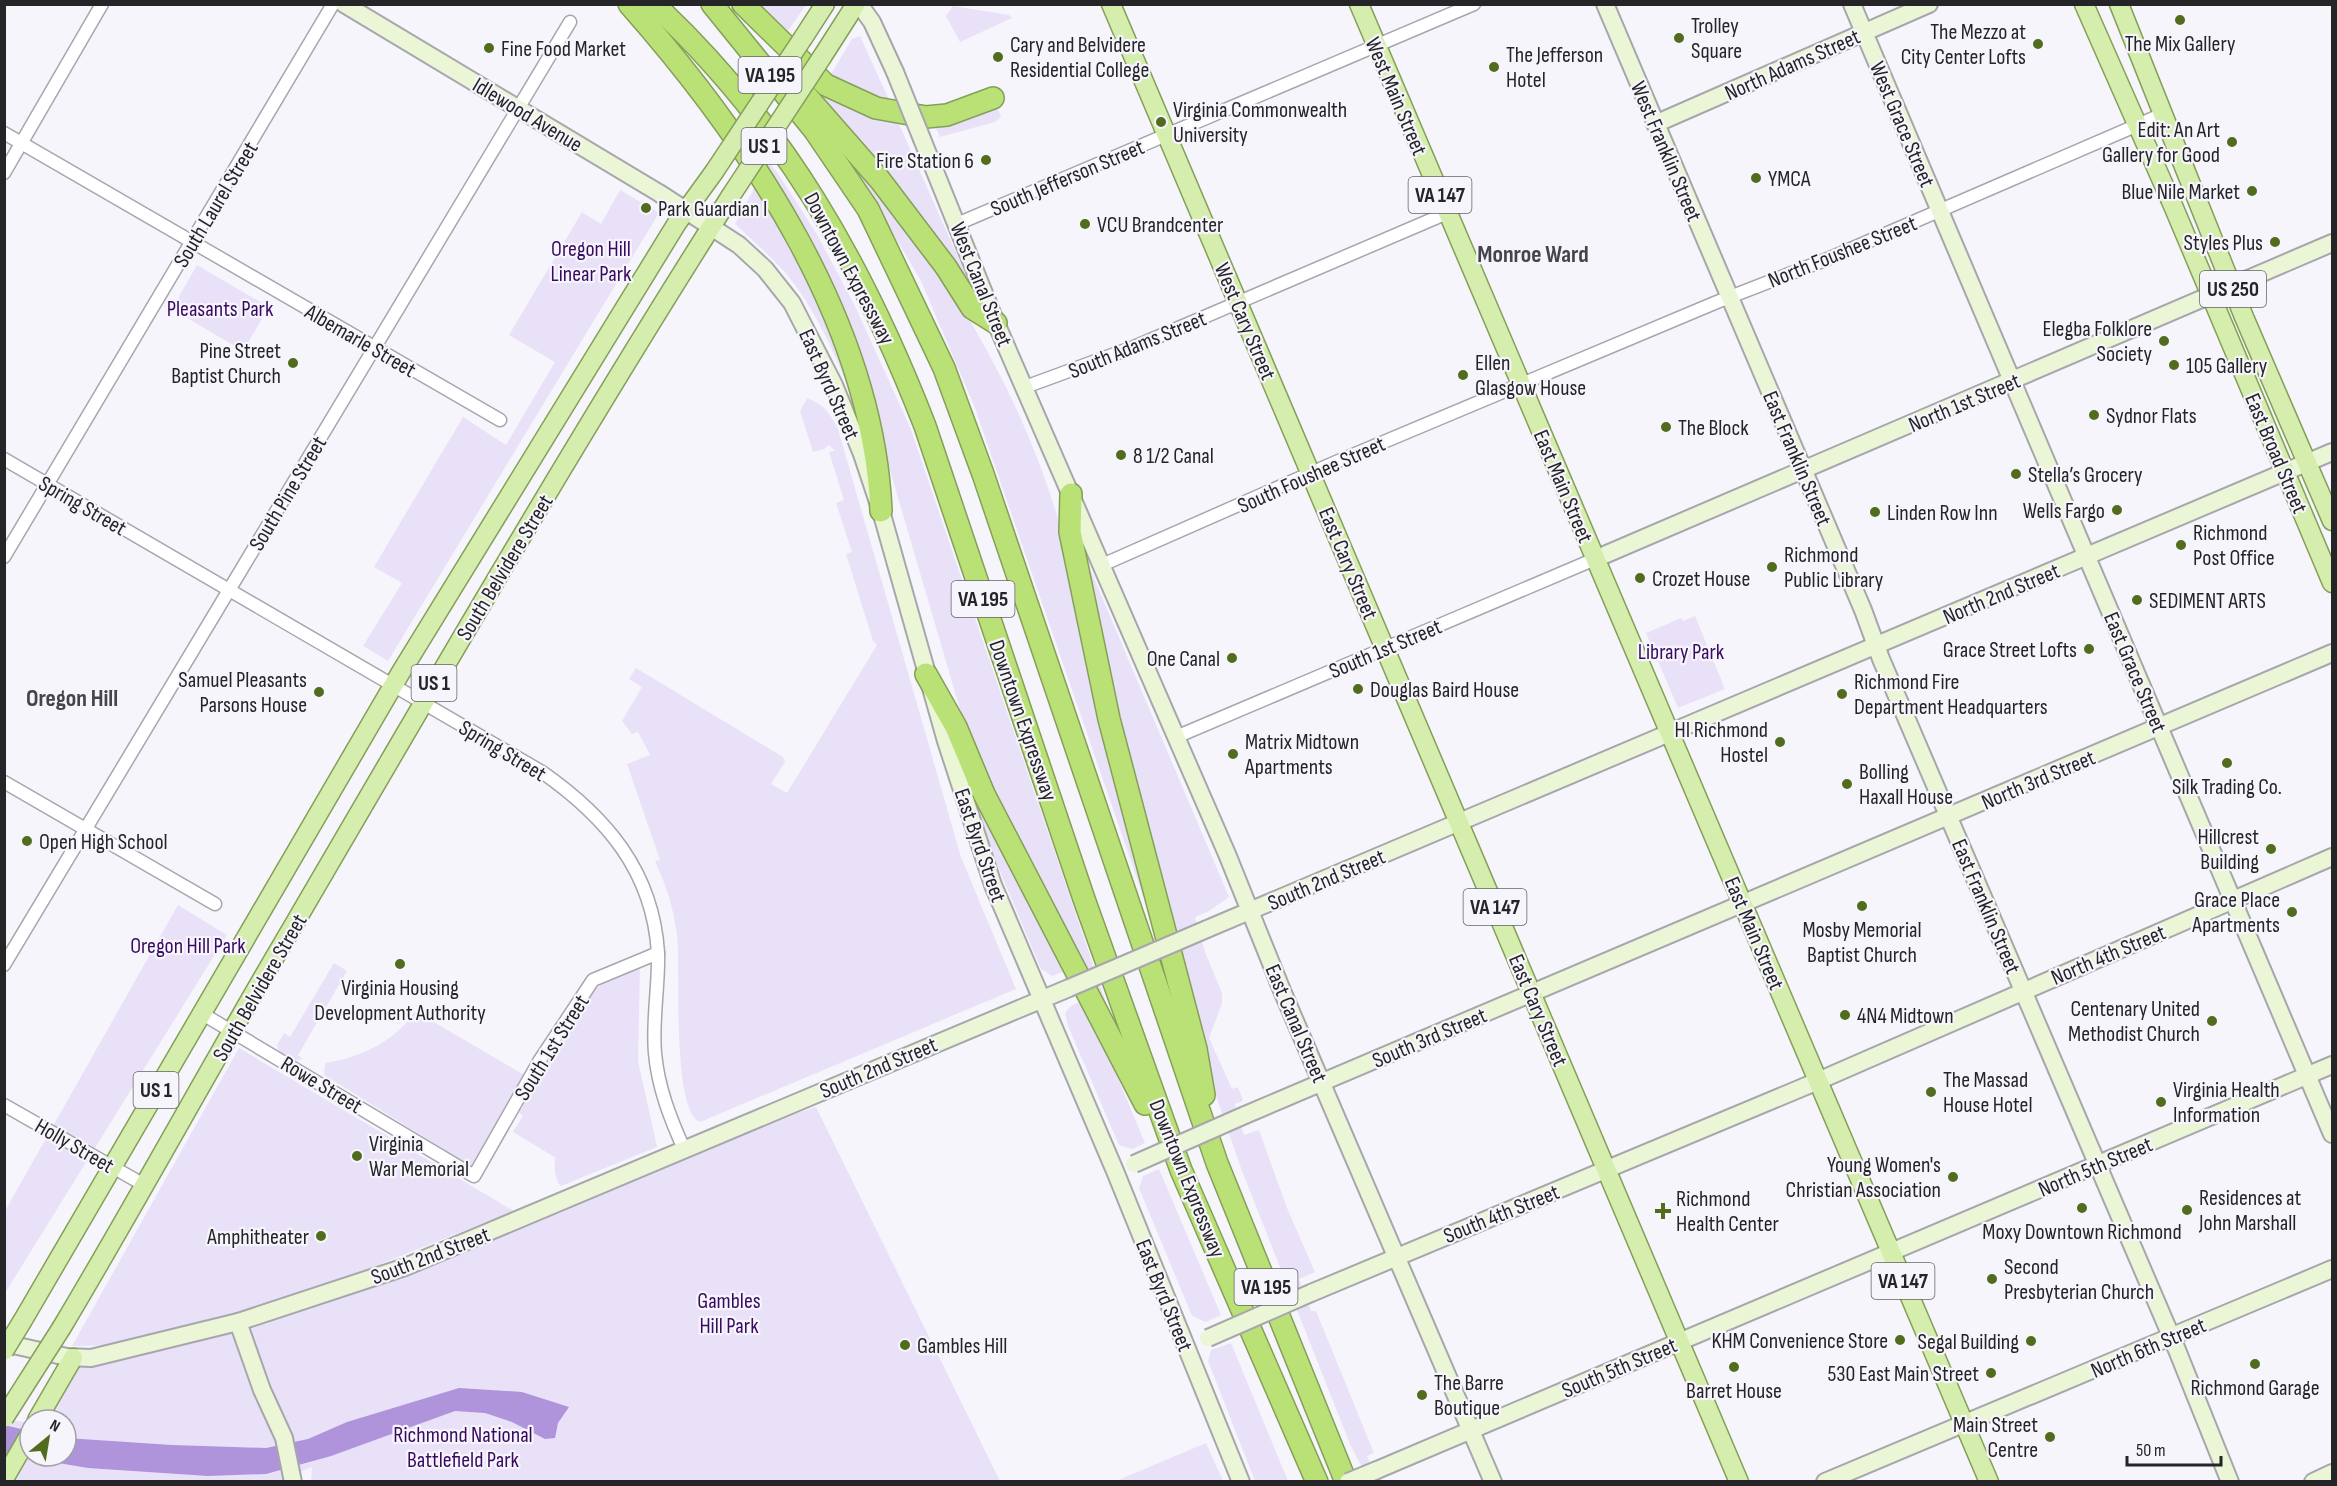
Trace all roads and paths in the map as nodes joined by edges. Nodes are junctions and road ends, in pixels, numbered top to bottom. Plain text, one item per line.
1 (102, 4) edge
2 (333, 4) edge
3 (344, 4) edge
4 (629, 4) edge
5 (654, 4) edge
6 (743, 4) edge
7 (825, 4) edge
8 (857, 4) edge
9 (1111, 4) edge
10 (1359, 4) edge
11 (1474, 4) edge
12 (1605, 4) edge
13 (1852, 4) edge
14 (1929, 4) edge
15 (2084, 4) edge
16 (2119, 4) edge
17 (719, 12) edge
18 (570, 22) dead end
19 (1864, 33) junction
20 (1376, 46) junction
21 (993, 98) dead end
22 (518, 108) junction
23 (2163, 114) junction
24 (1655, 124) junction
25 (2137, 125) junction
26 (4, 133) edge
27 (1167, 135) junction
28 (22, 143) junction
29 (4, 173) edge
30 (1940, 210) junction
31 (687, 211) junction
32 (1448, 213) junction
33 (957, 224) junction
34 (711, 227) junction
35 (192, 242) junction
36 (2332, 243) edge
37 (2232, 288) junction
38 (1729, 297) junction
39 (2212, 297) junction
40 (1239, 302) junction
41 (996, 323) junction
42 (373, 347) junction
43 (2012, 382) junction
44 (1521, 385) junction
45 (1025, 387) junction
46 (500, 420) dead end
47 (2332, 452) edge
48 (4, 459) edge
49 (2307, 462) junction
50 (1804, 470) junction
51 (1311, 472) junction
52 (2284, 472) junction
53 (48, 484) junction
54 (1071, 495) junction
55 (882, 511) junction
56 (2332, 521) edge
57 (4, 557) edge
58 (2087, 557) junction
59 (1595, 559) junction
60 (1102, 565) junction
61 (2332, 583) edge
62 (229, 590) junction
63 (1876, 646) junction
64 (1385, 648) junction
65 (2332, 653) edge
66 (926, 674) junction
67 (393, 686) junction
68 (423, 702) junction
69 (2160, 727) junction
70 (1670, 735) junction
71 (1176, 737) junction
72 (4, 782) edge
73 (1949, 817) junction
74 (1459, 822) junction
75 (86, 830) junction
76 (2332, 857) edge
77 (2232, 901) junction
78 (215, 904) dead end
79 (1743, 905) junction
80 (1250, 911) junction
81 (658, 952) junction
82 (4, 965) edge
83 (2023, 991) junction
84 (1532, 994) junction
85 (1040, 999) junction
86 (201, 1013) junction
87 (233, 1032) junction
88 (2332, 1065) edge
89 (2308, 1075) junction
90 (1818, 1081) junction
91 (1323, 1082) junction
92 (4, 1105) edge
93 (2332, 1134) edge
94 (684, 1149) junction
95 (1217, 1163) junction
96 (2098, 1164) junction
97 (112, 1166) junction
98 (1606, 1169) junction
99 (1182, 1170) junction
100 (1115, 1171) junction
101 (474, 1176) joint
102 (146, 1186) junction
103 (1891, 1252) junction
104 (1397, 1256) junction
105 (2332, 1269) edge
106 (238, 1322) junction
107 (2171, 1337) junction
108 (1679, 1342) junction
109 (4, 1343) edge
110 (1186, 1347) junction
111 (4, 1351) edge
112 (73, 1358) junction
113 (1281, 1400) junction
114 (45, 1408) edge
115 (1316, 1411) junction
116 (4, 1418) edge
117 (1964, 1425) junction
118 (1472, 1429) junction
119 (18, 1455) edge
120 (2332, 1473) edge
121 (4, 1479) edge
122 (293, 1480) edge
123 (1241, 1482) edge
124 (1301, 1482) edge
125 (1317, 1482) edge
126 (1347, 1482) edge
127 (1359, 1482) edge
128 (1493, 1482) edge
129 (1739, 1482) edge
130 (1825, 1482) edge
131 (1989, 1482) edge
132 (2230, 1482) edge
133 (2313, 1482) edge

1 - 28 street
2 - 35 street, South Laurel Street
3 - 22 street, Idlewood Avenue
4 - 55 highway
5 - 99 highway, Downtown Expressway / VA 195
6 - 21 highway
7 - 31 main road, South Belvidere Street / US 1, bridge
8 - 33 street, West Canal Street, bridge
8 - 34 main road, South Belvidere Street / US 1, bridge
9 - 27 main road, West Cary Street / VA 147
10 - 20 main road, West Main Street / VA 147
11 - 20 street, South Jefferson Street
12 - 24 street, West Franklin Street
13 - 19 street, West Grace Street
14 - 19 street, North Adams Street
15 - 25 main road, US 250
16 - 23 main road, US 250
17 - 41 highway
17 - 95 highway, Downtown Expressway / VA 195
18 - 22 street, South Pine Street
19 - 24 street, North Adams Street
19 - 30 street, West Grace Street
20 - 27 street, South Jefferson Street
20 - 32 main road, West Main Street / VA 147
22 - 31 street, Idlewood Avenue
22 - 42 street, South Pine Street
23 - 25 street, North Foushee Street
23 - 37 main road, East Broad Street / US 250
24 - 38 street, West Franklin Street
25 - 30 street, North Foushee Street
25 - 39 main road, East Broad Street / US 250
26 - 28 street, Albemarle Street
27 - 33 street, South Jefferson Street
27 - 40 main road, West Cary Street / VA 147
28 - 29 street
28 - 35 street, Albemarle Street
30 - 38 street, North Foushee Street
30 - 43 street, East Grace Street
31 - 34 street, Idlewood Avenue
31 - 67 main road, South Belvidere Street / US 1
32 - 40 street, South Adams Street
32 - 44 main road, West Main Street / VA 147
33 - 41 street, West Canal Street
34 - 55 street, East Byrd Street
34 - 68 main road, South Belvidere Street / US 1
35 - 42 street, Albemarle Street
35 - 53 street, South Laurel Street
36 - 37 street, North 1st Street
37 - 39 street, North 1st Street
37 - 49 main road, East Broad Street / US 250
38 - 44 street, North Foushee Street
38 - 50 street, East Franklin Street
39 - 43 street, North 1st Street
39 - 52 main road, East Broad Street / US 250
40 - 45 street, South Adams Street
40 - 51 main road, West Cary Street / VA 147
41 - 45 street, West Canal Street
42 - 46 street, Albemarle Street
42 - 62 street, South Pine Street
43 - 50 street, North 1st Street
43 - 58 street, East Grace Street
44 - 51 street, South Foushee Street
44 - 59 main road, East Main Street / VA 147
45 - 54 street, West Canal Street
47 - 49 street, North 2nd Street
48 - 53 street, Spring Street
49 - 52 street, North 2nd Street
49 - 56 main road, East Broad Street / US 250
50 - 59 street, North 1st Street
50 - 63 street, East Franklin Street
51 - 60 street, South Foushee Street
51 - 64 main road, East Cary Street / VA 147
52 - 58 street, North 2nd Street
52 - 61 main road, East Broad Street / US 250
53 - 57 street, South Laurel Street
53 - 62 street, Spring Street
54 - 60 street, West Canal Street
54 - 95 highway
55 - 66 street, East Byrd Street
58 - 63 street, North 2nd Street
58 - 69 street, East Grace Street
59 - 64 street, South 1st Street
59 - 70 main road, East Main Street / VA 147
60 - 71 street, East Canal Street
62 - 67 street, Spring Street
62 - 75 street, South Pine Street
63 - 70 street, North 2nd Street
63 - 73 street, East Franklin Street
64 - 71 street, South 1st Street
64 - 74 main road, East Cary Street / VA 147
65 - 69 street, North 3rd Street
66 - 85 street, East Byrd Street
66 - 99 highway
67 - 68 street, Spring Street
67 - 86 main road, South Belvidere Street / US 1
68 - 81 street, Spring Street
68 - 87 main road, South Belvidere Street / US 1
69 - 73 street, North 3rd Street
69 - 77 street, East Grace Street
70 - 74 street, South 2nd Street
70 - 79 main road, East Main Street / VA 147
71 - 80 street, East Canal Street
72 - 75 street
73 - 79 street, North 3rd Street
73 - 83 street, East Franklin Street
74 - 80 street, South 2nd Street
74 - 84 main road, East Cary Street / VA 147
75 - 78 street
75 - 82 street, South Pine Street
76 - 77 street, North 4th Street
77 - 83 street, North 4th Street
77 - 89 street, East Grace Street
79 - 84 street, South 3rd Street
79 - 90 main road, East Main Street / VA 147
80 - 85 street, South 2nd Street, bridge
80 - 91 street, East Canal Street
81 - 94 street, Spring Street
81 - 101 street, South 1st Street
83 - 90 street, North 4th Street
83 - 96 street, East Franklin Street
84 - 91 street, South 3rd Street
84 - 98 main road, East Cary Street / VA 147
85 - 94 street, South 2nd Street
85 - 100 street, East Byrd Street
86 - 87 street, Rowe Street
86 - 97 main road, South Belvidere Street / US 1
87 - 101 street, Rowe Street
87 - 102 main road, South Belvidere Street / US 1
88 - 89 street, North 5th Street
89 - 93 street, East Grace Street
89 - 96 street, North 5th Street
90 - 98 street, South 4th Street
90 - 103 main road, East Main Street / VA 147
91 - 100 street, South 3rd Street, bridge
91 - 104 street, East Canal Street
92 - 97 street, Holly Street
94 - 106 street, South 2nd Street
95 - 115 highway, Downtown Expressway / VA 195
96 - 103 street, North 5th Street
96 - 107 street, East Franklin Street
97 - 102 street, Holly Street
97 - 111 main road, South Belvidere Street / US 1, bridge
98 - 104 street, South 4th Street
98 - 108 main road, East Cary Street / VA 147
99 - 113 highway, Downtown Expressway / VA 195
100 - 110 street, East Byrd Street
102 - 116 main road, South Belvidere Street / US 1, bridge
103 - 108 street, South 5th Street
103 - 117 main road, East Main Street / VA 147
104 - 110 street, South 4th Street, bridge
104 - 118 street, East Canal Street
105 - 107 street, North 6th Street
106 - 112 street, South 2nd Street
106 - 122 street
107 - 117 street, North 6th Street
107 - 132 street, East Franklin Street
108 - 118 street, South 5th Street
108 - 129 main road, East Cary Street / VA 147
109 - 112 street, South 2nd Street
110 - 123 street, East Byrd Street
112 - 114 main road
113 - 124 highway
113 - 125 highway, Downtown Expressway / VA 195
115 - 126 highway, Downtown Expressway / VA 195
115 - 127 highway
117 - 130 street, North 6th Street
117 - 131 main road, East Main Street / VA 147
118 - 126 street, South 5th Street, bridge
118 - 128 street, East Canal Street
119 - 121 main road
120 - 133 street

